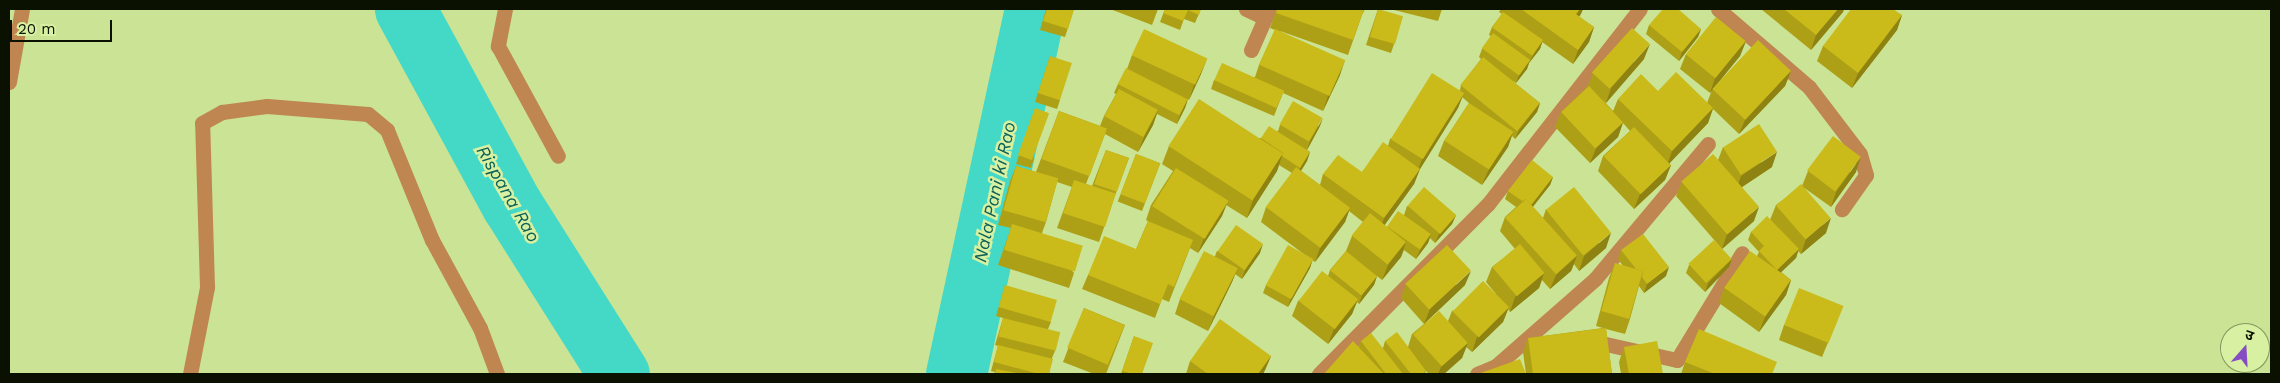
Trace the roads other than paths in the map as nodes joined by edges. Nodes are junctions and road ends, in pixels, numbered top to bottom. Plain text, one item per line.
1 (22, 9) edge
2 (506, 9) edge
3 (1246, 9) edge
4 (1640, 9) edge
5 (1718, 9) edge
6 (1267, 13) edge
7 (1251, 50) dead end
8 (9, 82) edge
9 (1708, 144) dead end
10 (558, 156) dead end
11 (1842, 209) dead end
12 (1742, 253) dead end
13 (1530, 334) junction
14 (190, 374) edge
15 (498, 374) edge
16 (1319, 374) edge
17 (1477, 374) edge

1 - 8 street
2 - 10 street
3 - 6 street
4 - 16 street
5 - 11 street
6 - 7 street
9 - 13 street
12 - 13 street
13 - 17 street
14 - 15 street

